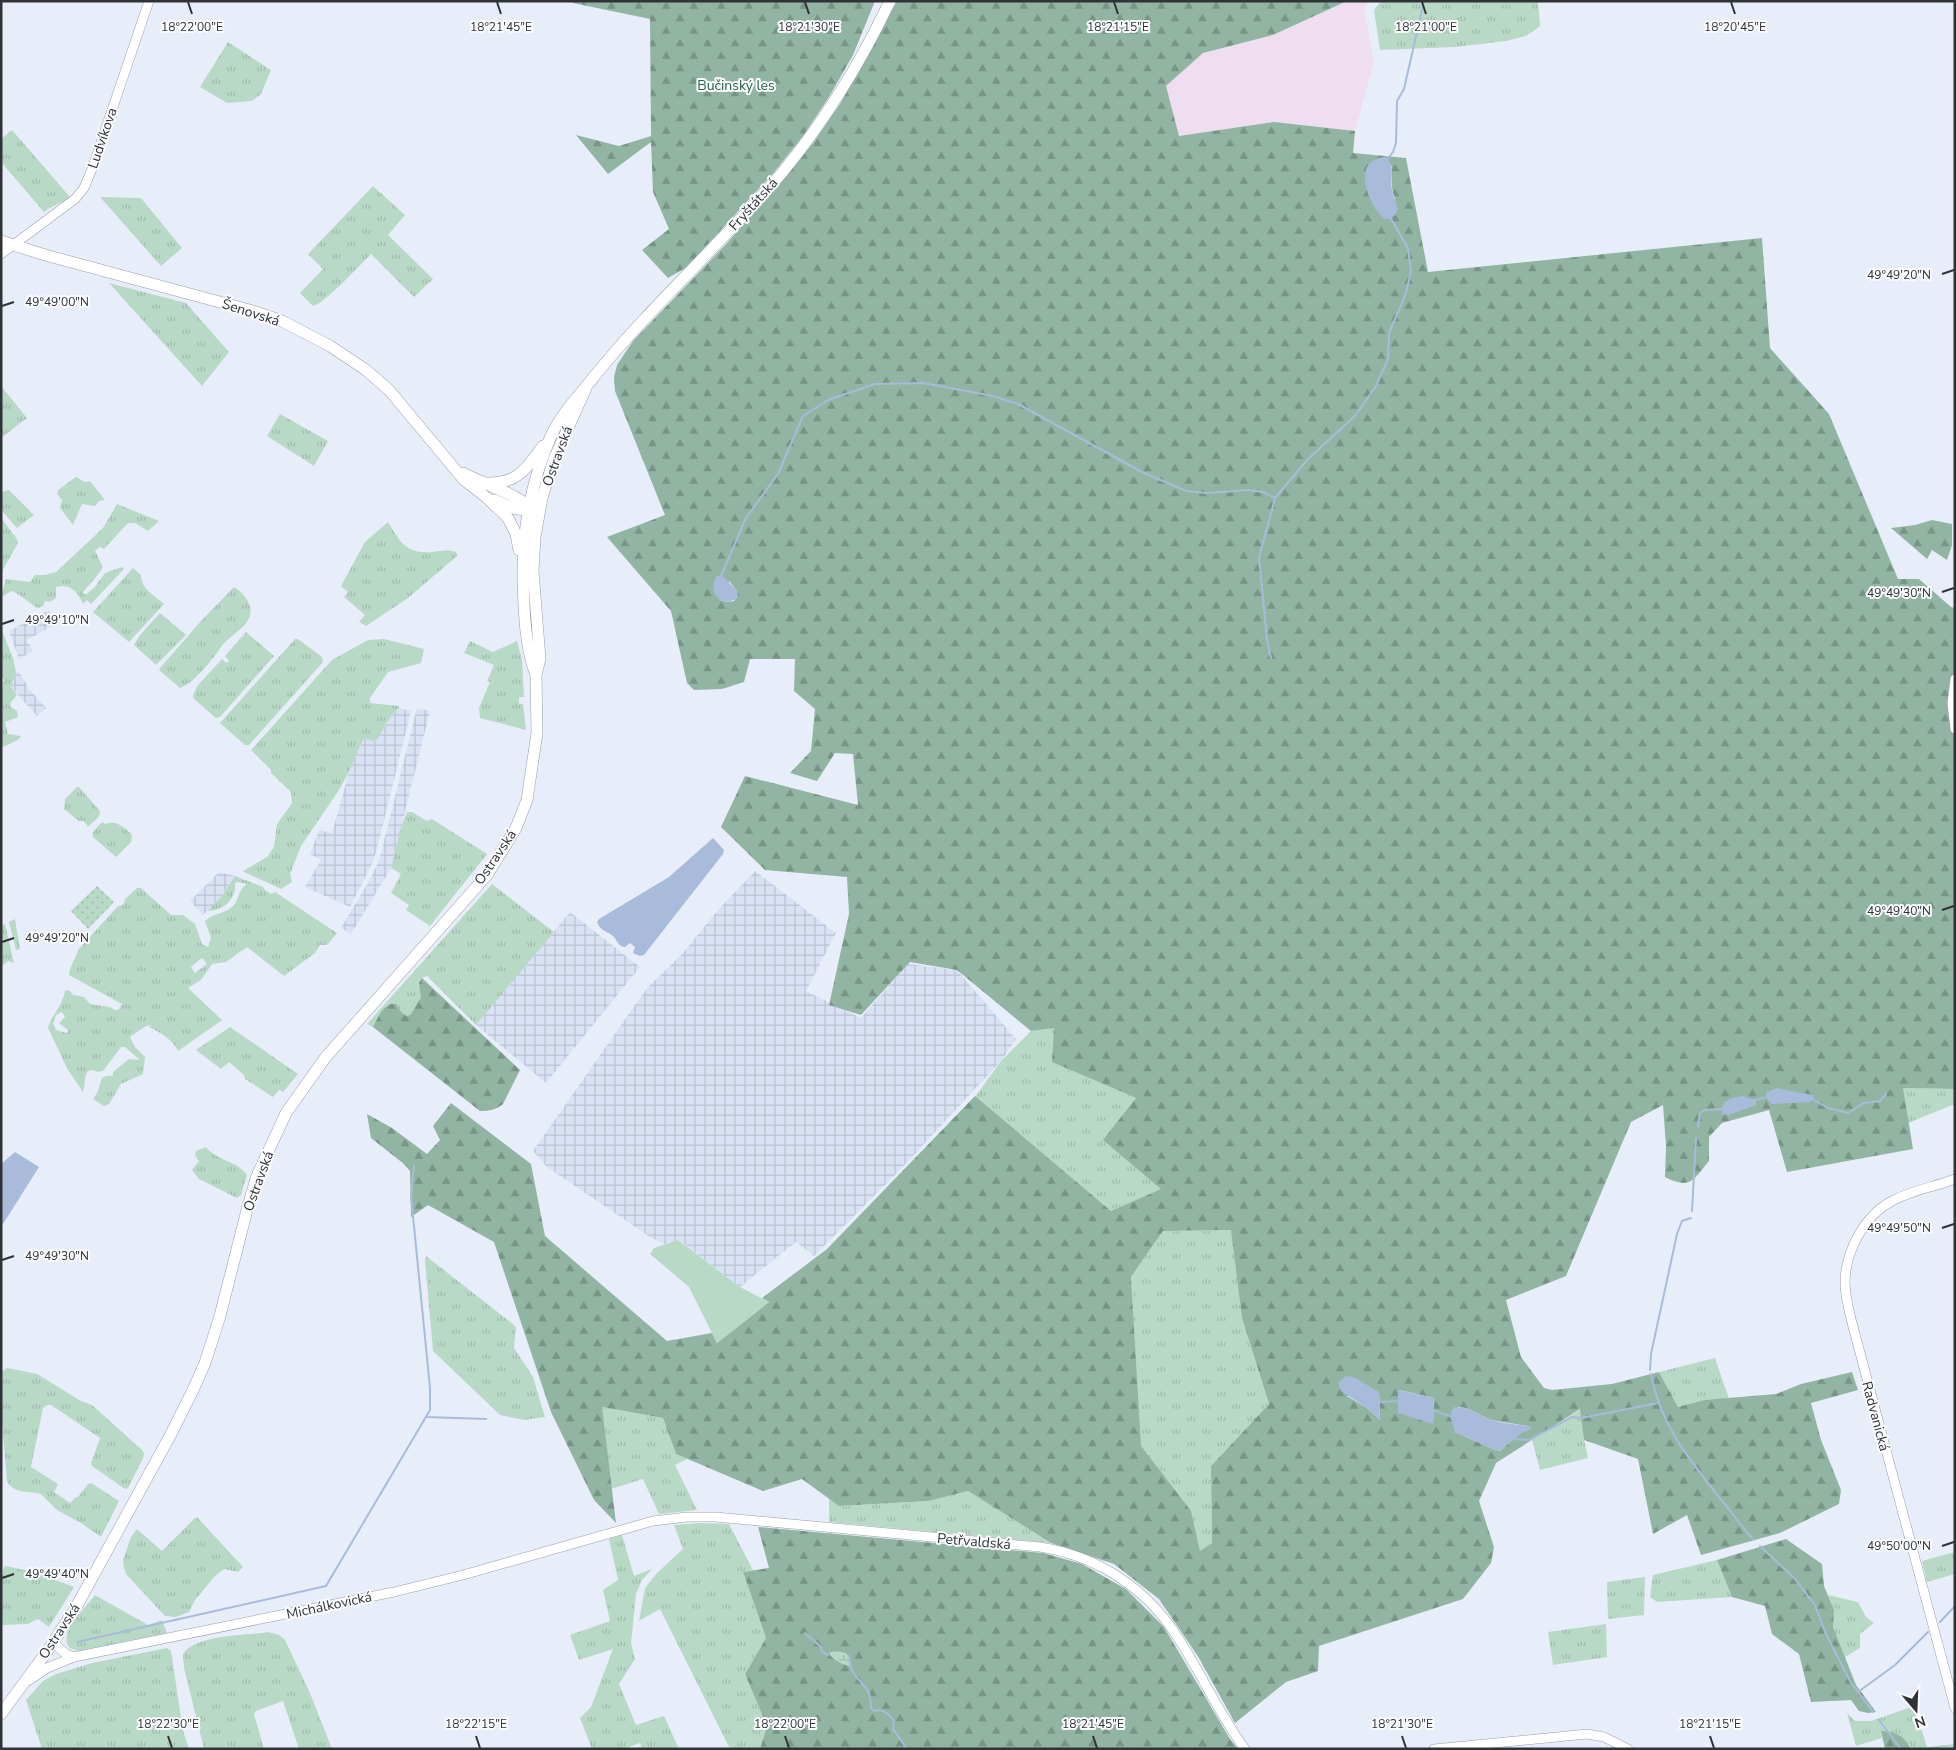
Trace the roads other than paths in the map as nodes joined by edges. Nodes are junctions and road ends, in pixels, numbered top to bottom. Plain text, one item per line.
1 (149, 1) edge
2 (882, 1) edge
3 (890, 1) edge
4 (859, 57) junction
5 (1, 240) edge
6 (13, 245) junction
7 (1, 254) edge
8 (628, 337) joint
9 (586, 388) junction
10 (552, 434) junction
11 (454, 466) junction
12 (482, 483) junction
13 (486, 497) junction
14 (542, 498) junction
15 (529, 508) junction
16 (535, 537) junction
17 (523, 564) junction
18 (536, 676) junction
19 (1955, 679) edge
20 (1955, 729) edge
21 (1955, 1179) edge
22 (611, 1531) joint
23 (51, 1646) junction
24 (74, 1657) junction
25 (61, 1662) junction
26 (22, 1686) junction
27 (1955, 1708) edge
28 (1, 1714) edge
29 (1245, 1749) edge
30 (1434, 1749) edge
31 (1628, 1749) edge

1 - 6 street, Ludvíkova
2 - 4 main road, Fryštátská
3 - 4 main road, Fryštátská
4 - 8 main road, Fryštátská
5 - 6 main road, Šenovská
6 - 7 street, Ludvíkova
6 - 11 main road, Šenovská
8 - 9 main road, Ostravská
9 - 10 main road, Ostravská
9 - 14 main road, Ostravská
10 - 12 main road
10 - 15 main road, Ostravská
11 - 12 main road
11 - 13 main road, Šenovská
12 - 15 main road
13 - 15 main road
13 - 17 main road
14 - 15 main road
14 - 16 main road, Ostravská
15 - 16 main road
15 - 17 main road, Ostravská
16 - 18 main road, Ostravská
17 - 18 main road, Ostravská
18 - 23 main road, Ostravská
19 - 20 street
21 - 27 street, Radvanická
22 - 24 street, Michálkovická
22 - 29 street, Petřvaldská
23 - 24 street
23 - 25 street
23 - 26 main road, Ostravská
24 - 25 street, Michálkovická
25 - 26 street, Michálkovická
26 - 28 main road, Ostravská
30 - 31 street

